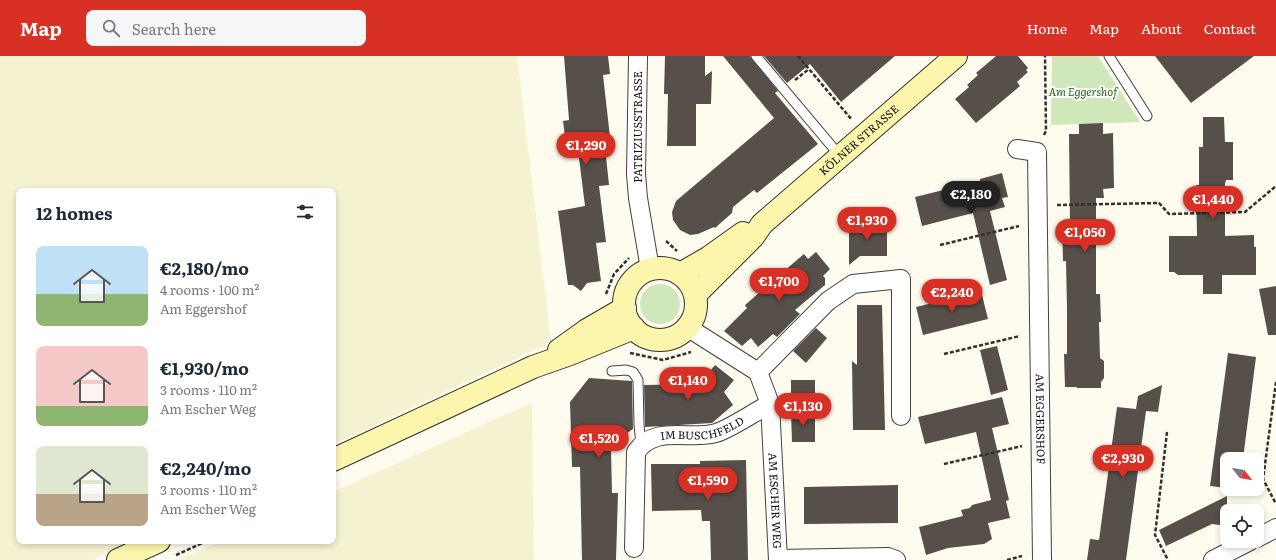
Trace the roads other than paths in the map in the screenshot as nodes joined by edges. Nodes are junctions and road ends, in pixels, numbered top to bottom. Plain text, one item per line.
1 (638, 56) edge
2 (756, 56) edge
3 (956, 56) edge
4 (1109, 56) edge
5 (1147, 116) dead end
6 (1017, 148) dead end
7 (840, 156) junction
8 (762, 224) junction
9 (650, 269) junction
10 (680, 274) junction
11 (695, 295) junction
12 (625, 308) junction
13 (687, 327) junction
14 (634, 328) junction
15 (533, 367) junction
16 (612, 371) dead end
17 (758, 372) junction
18 (770, 405) junction
19 (812, 406) dead end
20 (901, 416) dead end
21 (641, 444) junction
22 (336, 459) edge
23 (1276, 528) edge
24 (1264, 534) edge
25 (634, 548) dead end
26 (1236, 548) edge
27 (166, 549) edge
28 (778, 559) edge
29 (118, 560) edge
30 (896, 560) edge
31 (1042, 560) edge
32 (1213, 560) edge

1 - 9 street, PATRIZIUSSTRASSE
2 - 7 lane
3 - 7 main road, KÖLNER STRASSE
4 - 5 lane
6 - 31 street, AM EGGERSHOF
7 - 8 main road, KÖLNER STRASSE
8 - 10 main road, KÖLNER STRASSE
8 - 11 main road, KÖLNER STRASSE
9 - 10 main road
9 - 12 main road
10 - 11 main road
11 - 13 main road
12 - 14 main road
12 - 15 main road
13 - 14 main road
13 - 17 street
14 - 15 main road
15 - 22 main road
16 - 21 lane
17 - 18 street, AM ESCHER WEG
17 - 20 street
18 - 19 lane
18 - 21 street, IM BUSCHFELD
18 - 28 street, AM ESCHER WEG
21 - 25 street
23 - 24 street
26 - 32 street
27 - 29 main road
28 - 30 street, AM ESCHER WEG

